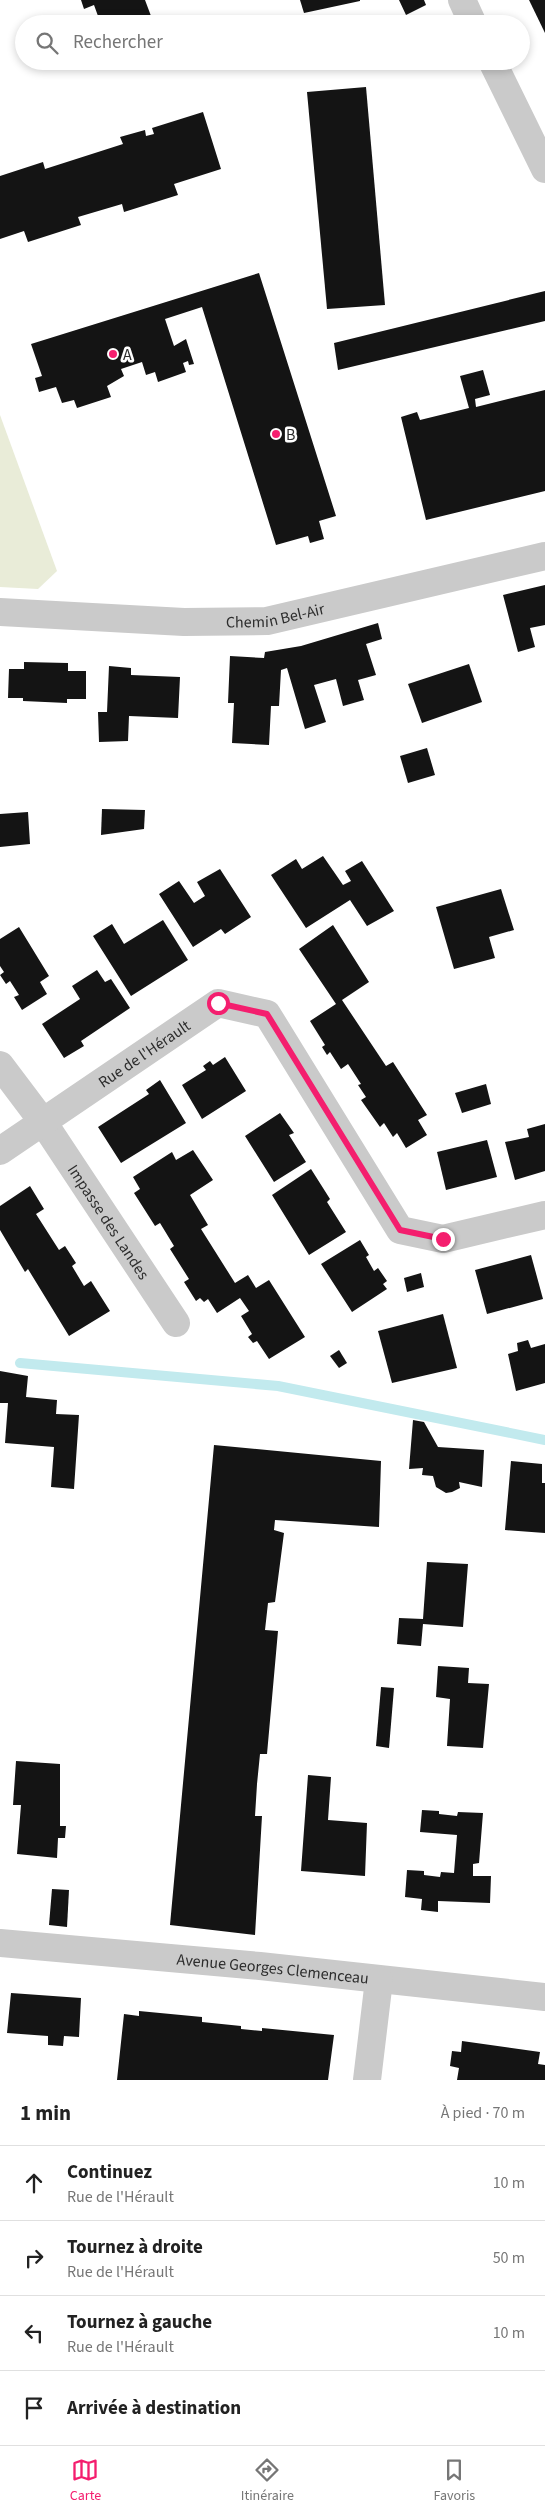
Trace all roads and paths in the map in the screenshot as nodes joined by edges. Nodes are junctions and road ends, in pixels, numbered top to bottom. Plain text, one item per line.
1 (462, 0) edge
2 (469, 15) edge
3 (496, 70) edge
4 (545, 169) edge
5 (545, 556) edge
6 (0, 612) edge
7 (0, 1065) edge
8 (43, 1122) junction
9 (0, 1151) edge
10 (545, 1215) edge
11 (176, 1323) dead end
12 (0, 1943) edge
13 (379, 1980) junction
14 (545, 1997) edge
15 (367, 2080) edge

1 - 2 street
3 - 4 street
5 - 6 street, Chemin Bel-Air
7 - 8 street, Impasse des Landes
8 - 9 street, Rue de l'Hérault
8 - 10 street, Rue de l'Hérault
8 - 11 street, Impasse des Landes
12 - 13 street, Avenue Georges Clemenceau
13 - 14 street, Avenue Georges Clemenceau
13 - 15 street

